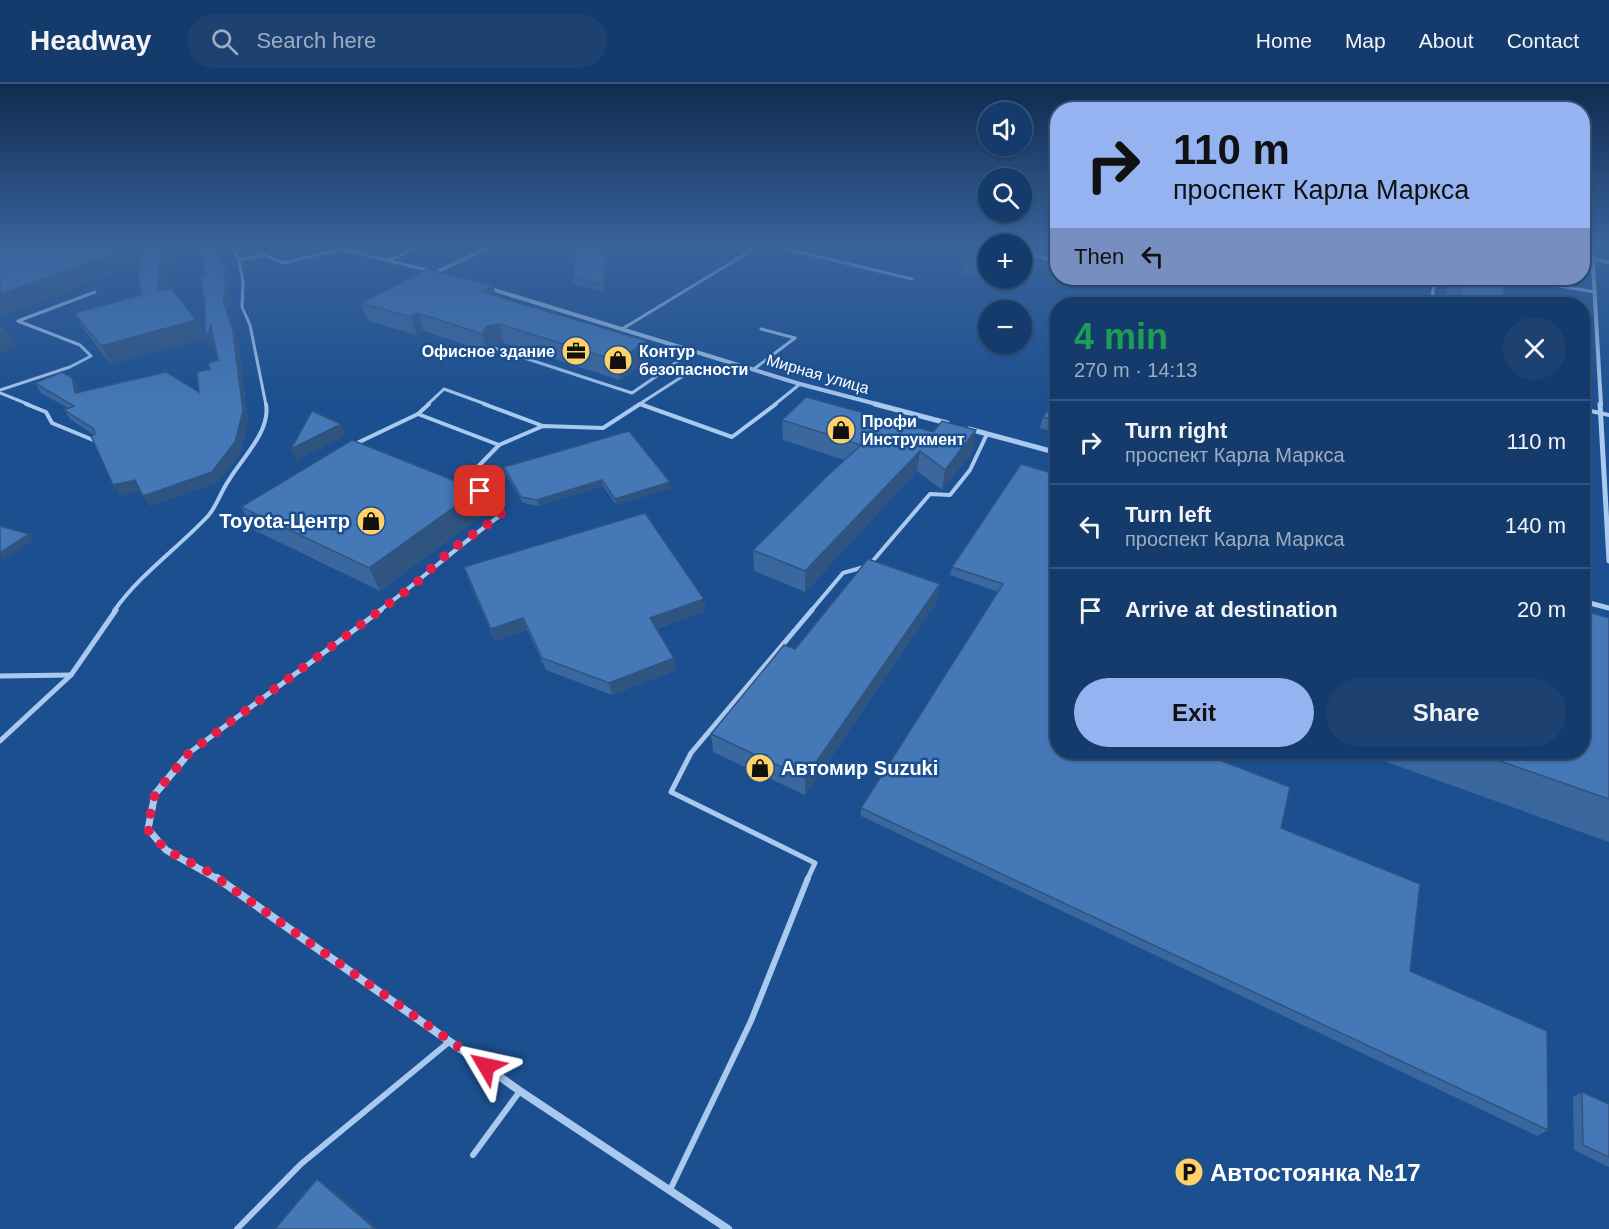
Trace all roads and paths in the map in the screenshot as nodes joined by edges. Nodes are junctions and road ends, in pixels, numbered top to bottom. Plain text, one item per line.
1 (73, 300) edge
2 (242, 300) edge
3 (526, 300) edge
4 (669, 300) edge
5 (1595, 300) edge
6 (622, 329) junction
7 (761, 329) dead end
8 (494, 348) dead end
9 (693, 351) junction
10 (754, 369) junction
11 (683, 376) dead end
12 (800, 384) junction
13 (0, 392) edge
14 (640, 404) junction
15 (1590, 411) edge
16 (1601, 413) junction
17 (418, 414) junction
18 (1609, 415) edge
19 (543, 426) junction
20 (987, 434) junction
21 (99, 442) edge
22 (499, 445) junction
23 (365, 448) edge
24 (1050, 451) edge
25 (450, 480) edge
26 (461, 484) junction
27 (1609, 561) edge
28 (1590, 603) edge
29 (1609, 608) edge
30 (71, 675) junction
31 (0, 676) edge
32 (0, 741) edge
33 (189, 753) joint
34 (451, 1040) junction
35 (520, 1091) junction
36 (473, 1155) dead end
37 (669, 1190) junction
38 (237, 1229) edge
39 (728, 1229) edge

1 - 13 lane
2 - 30 lane
3 - 6 street, Мирная улица
4 - 6 lane
5 - 16 street
6 - 9 street, Мирная улица
7 - 10 lane
8 - 9 lane
9 - 10 street, Мирная улица
10 - 12 street, Мирная улица
11 - 14 lane
12 - 14 lane
12 - 20 street, Мирная улица
13 - 21 lane
14 - 19 lane
15 - 16 lane
16 - 18 lane
16 - 27 street
17 - 19 lane
17 - 22 lane
17 - 23 lane
19 - 22 lane
20 - 24 street, Мирная улица
20 - 37 lane
22 - 26 lane
25 - 26 lane
26 - 33 lane
28 - 29 street
30 - 31 lane
30 - 32 lane
33 - 34 street
34 - 35 street
34 - 38 lane
35 - 36 lane
35 - 37 street
37 - 39 street

